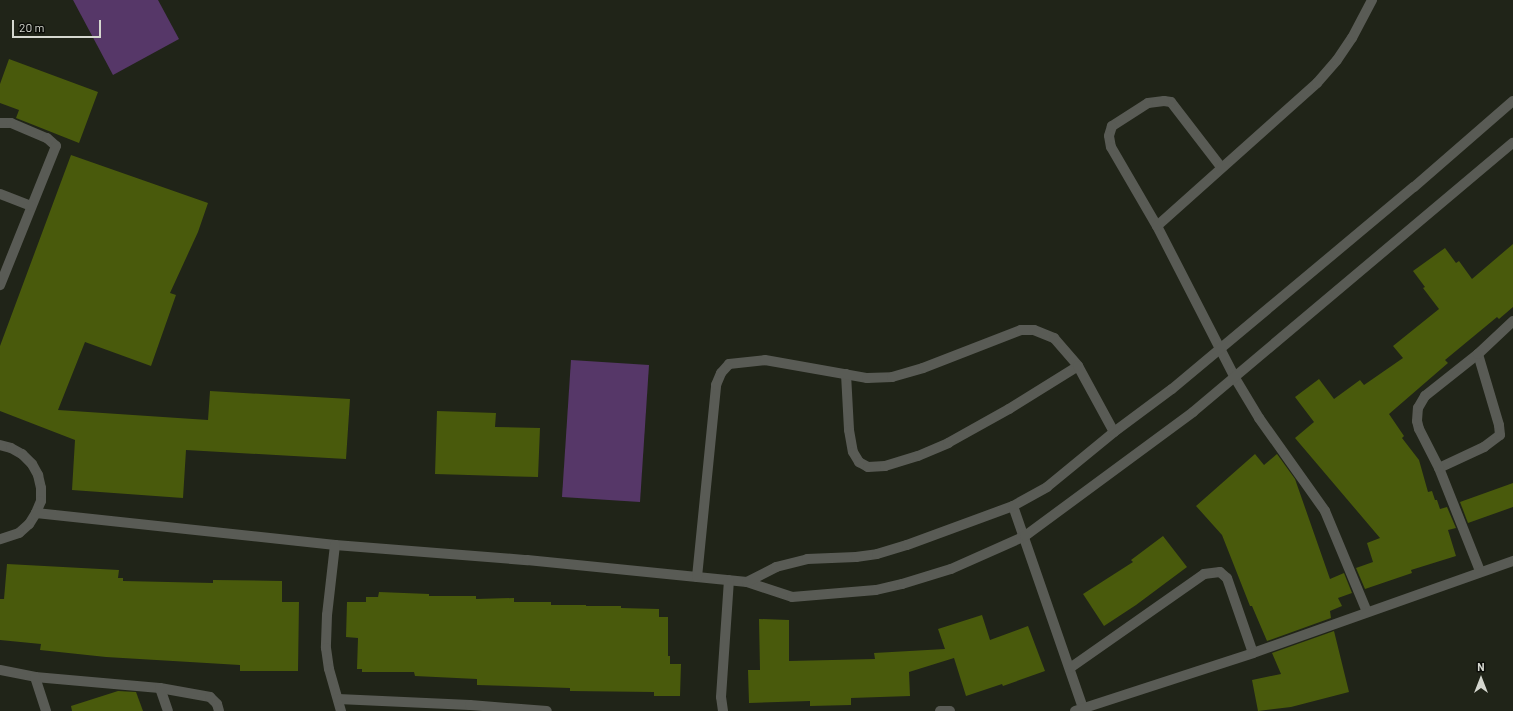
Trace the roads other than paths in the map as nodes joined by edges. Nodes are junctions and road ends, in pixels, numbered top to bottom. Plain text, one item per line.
1 (1372, 0) edge
2 (1513, 101) edge
3 (0, 124) edge
4 (1513, 143) edge
5 (1222, 167) junction
6 (0, 194) edge
7 (31, 206) junction
8 (1157, 226) junction
9 (0, 285) edge
10 (1513, 321) edge
11 (1220, 348) junction
12 (1478, 354) junction
13 (1078, 366) junction
14 (846, 374) junction
15 (1235, 378) junction
16 (1114, 432) junction
17 (0, 445) edge
18 (1439, 468) junction
19 (1013, 506) junction
20 (36, 513) junction
21 (1024, 536) junction
22 (0, 539) edge
23 (335, 545) junction
24 (1513, 561) edge
25 (1480, 572) junction
26 (697, 577) junction
27 (729, 580) junction
28 (747, 582) junction
29 (1367, 612) junction
30 (1253, 653) junction
31 (1070, 668) junction
32 (0, 670) edge
33 (35, 677) junction
34 (160, 688) junction
35 (338, 699) junction
36 (470, 708) edge
37 (1079, 709) edge
38 (46, 711) edge
39 (168, 711) edge
40 (219, 711) edge
41 (342, 711) edge
42 (547, 711) edge
43 (723, 711) edge
44 (940, 711) edge
45 (950, 711) edge

1 - 5 street
2 - 11 street
3 - 7 street
4 - 15 street
5 - 8 street
5 - 8 street
6 - 7 street
7 - 9 street
8 - 11 street
10 - 12 street
11 - 15 street
11 - 16 street
12 - 18 street
12 - 18 street
13 - 14 street
13 - 14 street
13 - 16 street
14 - 26 street
15 - 21 street
15 - 29 street
16 - 19 street
17 - 20 street
18 - 25 street
19 - 21 street
19 - 28 street
20 - 22 street
20 - 23 street
21 - 28 street
21 - 31 street
23 - 26 street
23 - 35 street
24 - 25 street
25 - 29 street
26 - 27 street
27 - 28 street
27 - 43 street
29 - 30 street
30 - 31 street
30 - 37 street
31 - 37 street
32 - 33 street
33 - 34 street
33 - 38 street
34 - 39 street
34 - 40 street
35 - 36 street
35 - 41 street
36 - 42 street
44 - 45 street

